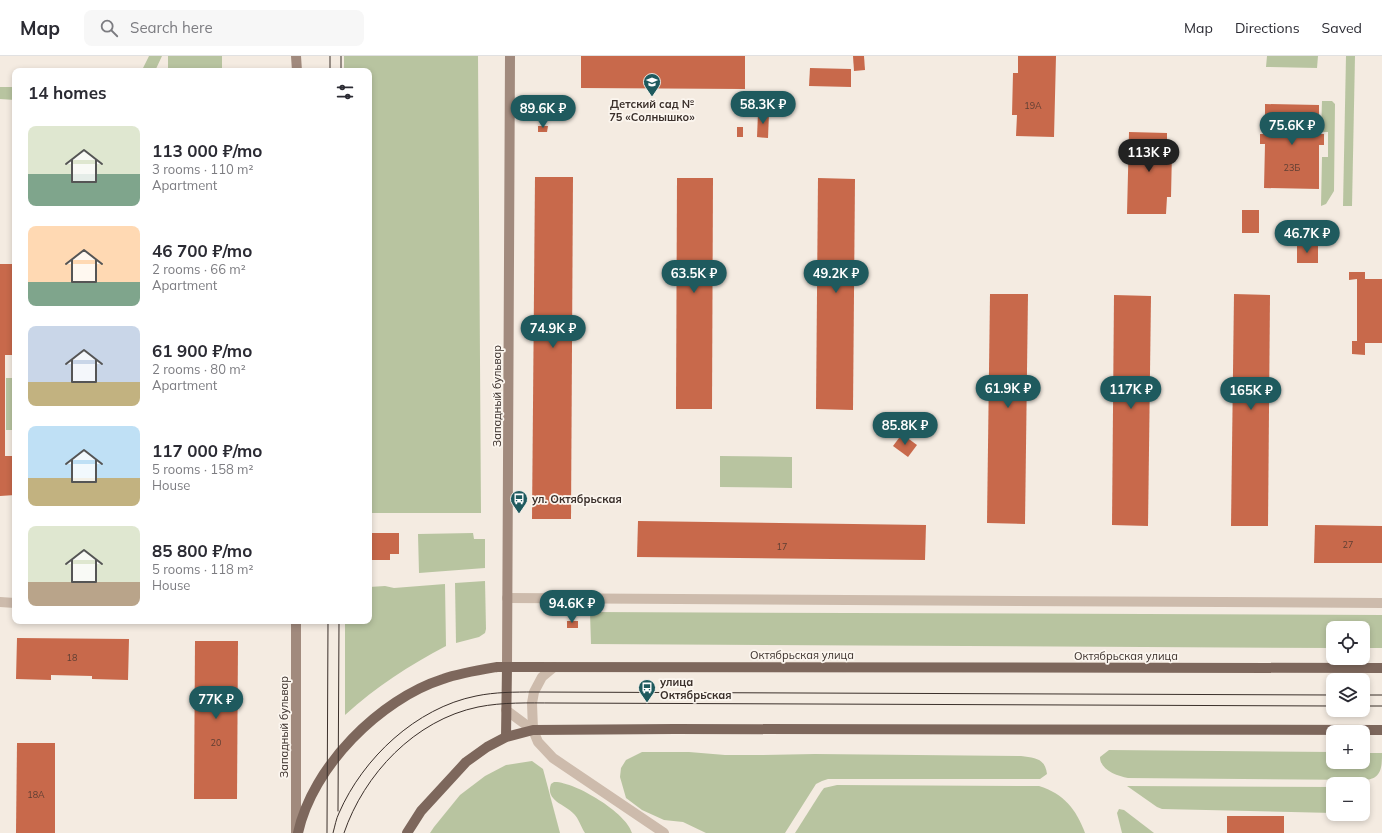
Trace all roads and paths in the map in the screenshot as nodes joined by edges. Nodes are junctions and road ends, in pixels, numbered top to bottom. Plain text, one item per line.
1 (296, 56) edge
2 (510, 56) edge
3 (296, 68) edge
4 (507, 598) junction
5 (0, 602) edge
6 (12, 603) edge
7 (1382, 603) edge
8 (296, 624) edge
9 (507, 666) junction
10 (554, 667) junction
11 (1382, 668) edge
12 (506, 710) junction
13 (533, 730) junction
14 (1382, 730) edge
15 (506, 737) junction
16 (297, 833) edge
17 (407, 833) edge
18 (664, 833) edge

1 - 3 street
2 - 4 street, Западный бульвар
4 - 7 street
4 - 9 street, Западный бульвар
5 - 6 street
8 - 16 street, Западный бульвар
9 - 10 main road, Октябрьская улица
9 - 12 main road, Западный бульвар
9 - 16 main road, Октябрьская улица
10 - 11 main road, Октябрьская улица
10 - 13 street
12 - 13 street
12 - 15 main road, Западный бульвар
13 - 14 main road
13 - 15 main road
13 - 18 street
15 - 17 main road

